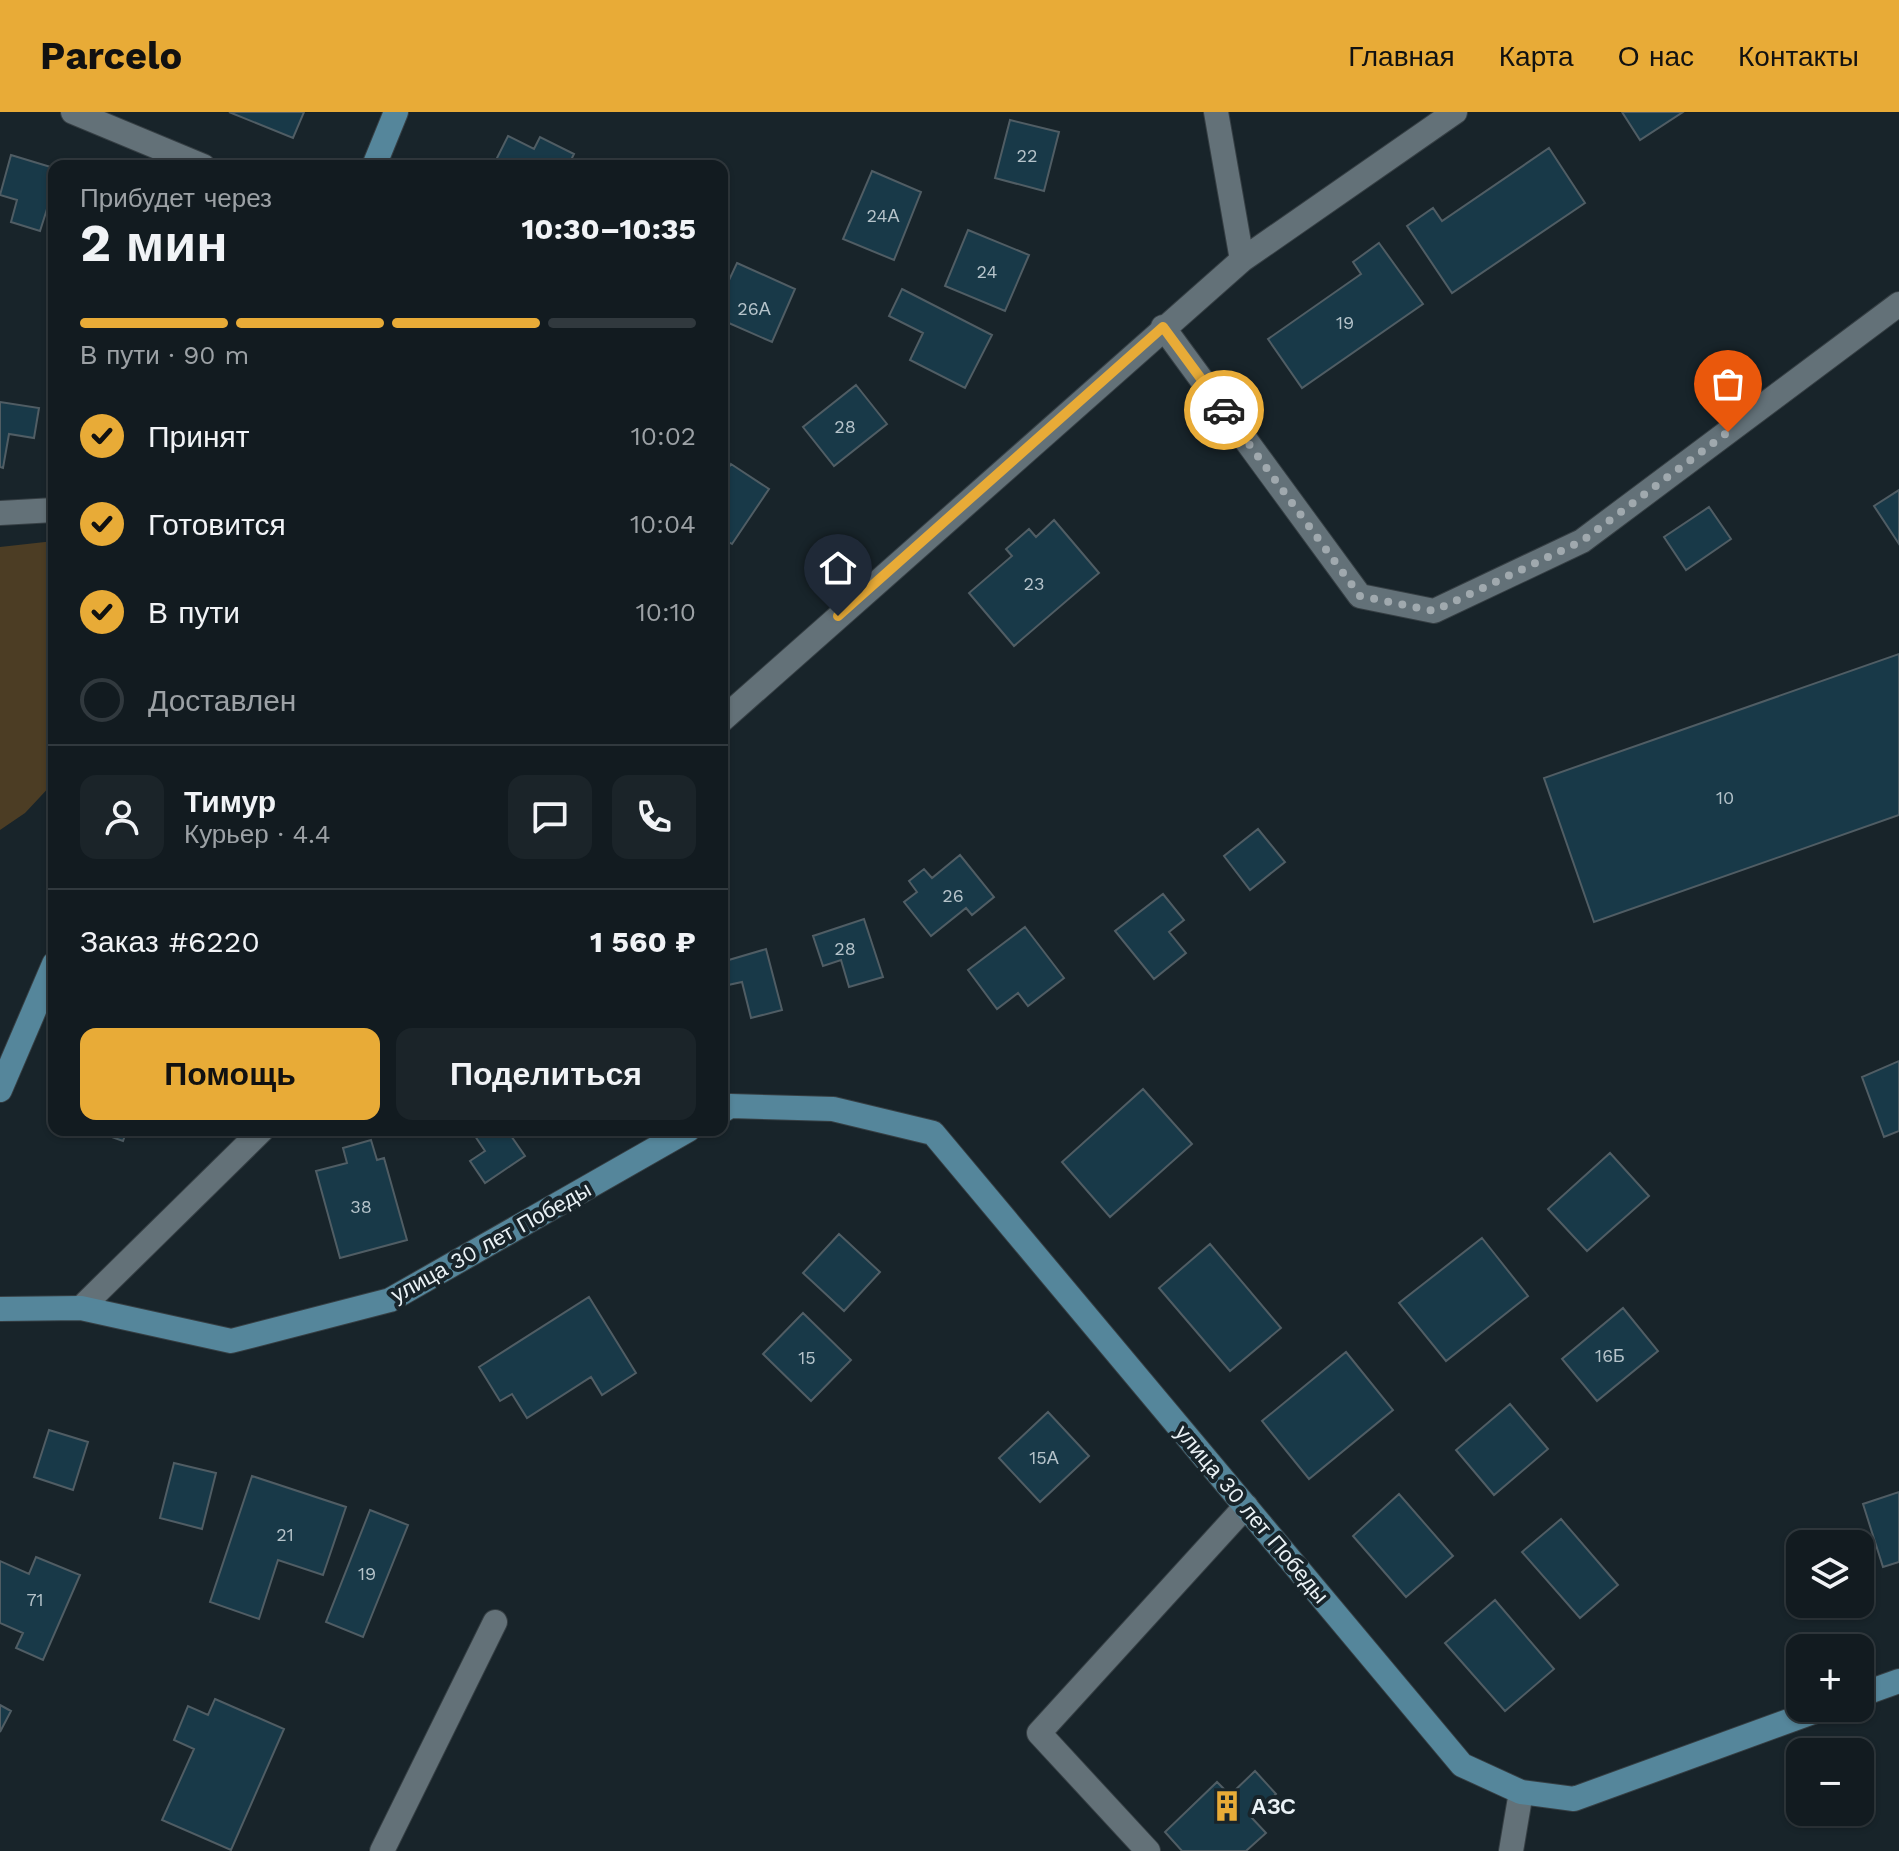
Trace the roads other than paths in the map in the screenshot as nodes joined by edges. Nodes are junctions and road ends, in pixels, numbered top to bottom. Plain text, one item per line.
1 (73, 112) edge
2 (396, 112) edge
3 (1216, 112) edge
4 (1455, 112) edge
5 (189, 160) edge
6 (376, 160) edge
7 (1242, 260) junction
8 (1899, 304) edge
9 (1163, 327) junction
10 (48, 510) edge
11 (0, 513) edge
12 (728, 715) edge
13 (48, 978) edge
14 (2, 1082) edge
15 (728, 1107) edge
16 (256, 1136) edge
17 (677, 1136) edge
18 (81, 1308) junction
19 (0, 1309) edge
20 (1246, 1506) junction
21 (495, 1622) dead end
22 (1899, 1681) edge
23 (1874, 1690) edge
24 (1786, 1722) edge
25 (1521, 1792) junction
26 (382, 1851) edge
27 (1148, 1851) edge
28 (1511, 1851) edge

1 - 5 street
2 - 6 street
3 - 7 street
4 - 7 street
7 - 9 street
8 - 9 street
9 - 12 street
10 - 11 street
13 - 14 street
15 - 20 street, улица 30 лет Победы
16 - 18 street
17 - 18 street, улица 30 лет Победы
18 - 19 street, улица 30 лет Победы
20 - 25 street, улица 30 лет Победы
20 - 27 street
21 - 26 street
22 - 23 street
24 - 25 street, улица 30 лет Победы
25 - 28 street

